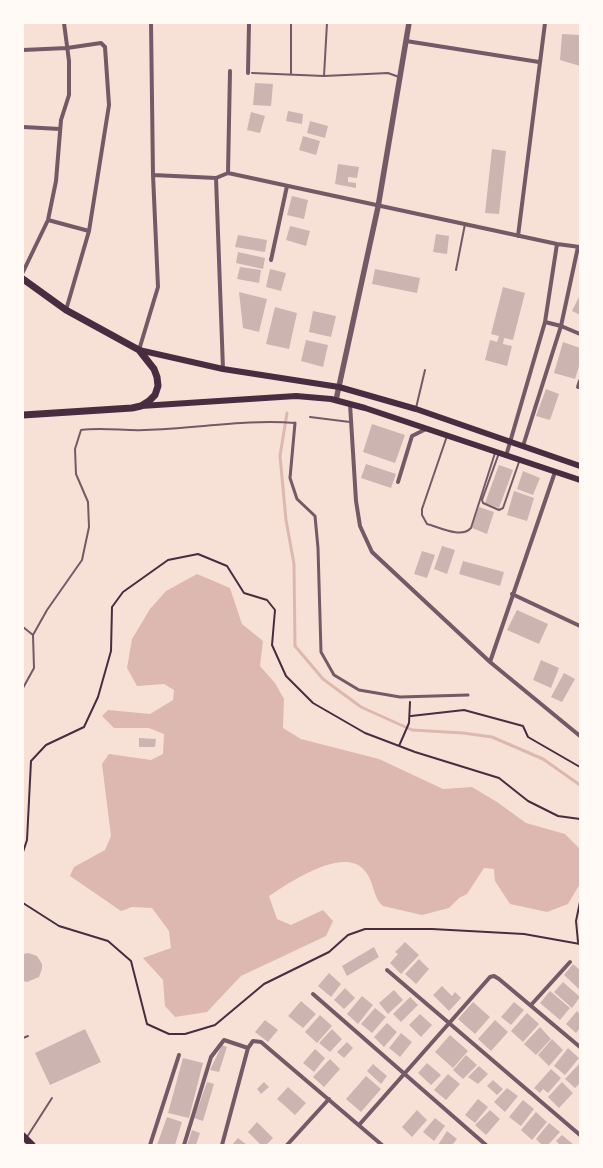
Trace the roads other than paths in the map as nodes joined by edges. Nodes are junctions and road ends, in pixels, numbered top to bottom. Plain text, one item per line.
1 (64, 23) edge
2 (151, 23) edge
3 (249, 23) edge
4 (291, 23) edge
5 (327, 23) edge
6 (409, 23) edge
7 (545, 23) edge
8 (406, 41) junction
9 (67, 48) junction
10 (23, 50) edge
11 (539, 62) junction
12 (230, 71) dead end
13 (250, 73) joint
14 (291, 74) junction
15 (324, 76) junction
16 (399, 77) junction
17 (23, 127) edge
18 (60, 129) junction
19 (228, 173) junction
20 (153, 175) junction
21 (216, 178) junction
22 (287, 186) junction
23 (378, 207) junction
24 (48, 220) junction
25 (466, 224) junction
26 (89, 231) junction
27 (518, 236) junction
28 (557, 244) junction
29 (579, 247) edge
30 (271, 260) dead end
31 (456, 270) dead end
32 (23, 272) edge
33 (23, 279) edge
34 (66, 310) junction
35 (544, 322) junction
36 (561, 326) junction
37 (580, 334) edge
38 (139, 350) junction
39 (223, 369) junction
40 (426, 370) dead end
41 (580, 381) edge
42 (339, 387) junction
43 (578, 387) dead end
44 (336, 400) junction
45 (350, 404) junction
46 (141, 406) junction
47 (416, 409) junction
48 (23, 415) edge
49 (310, 417) dead end
50 (350, 422) junction
51 (295, 423) joint
52 (426, 429) junction
53 (447, 436) junction
54 (510, 442) junction
55 (523, 446) junction
56 (497, 453) junction
57 (506, 456) junction
58 (520, 460) junction
59 (580, 466) edge
60 (555, 472) junction
61 (580, 480) edge
62 (398, 482) dead end
63 (512, 594) junction
64 (580, 626) edge
65 (23, 627) edge
66 (33, 635) junction
67 (490, 662) junction
68 (23, 688) edge
69 (468, 695) dead end
70 (580, 736) edge
71 (570, 962) dead end
72 (387, 970) dead end
73 (313, 994) dead end
74 (531, 1005) junction
75 (448, 1023) junction
76 (28, 1036) dead end
77 (23, 1038) edge
78 (580, 1047) edge
79 (248, 1048) junction
80 (179, 1055) dead end
81 (404, 1074) junction
82 (52, 1098) dead end
83 (329, 1100) junction
84 (359, 1125) junction
85 (580, 1135) edge
86 (24, 1139) edge
87 (32, 1145) edge
88 (150, 1145) edge
89 (184, 1145) edge
90 (222, 1145) edge
91 (287, 1145) edge
92 (382, 1145) edge
93 (486, 1145) edge

1 - 9 street
2 - 20 street
3 - 13 street
4 - 14 lane
5 - 15 lane
6 - 8 street
7 - 11 street
8 - 11 street
8 - 16 street
9 - 10 street
9 - 18 street
9 - 26 street
11 - 27 street
12 - 19 street
13 - 14 lane
14 - 15 lane
15 - 16 lane
16 - 23 street
17 - 18 street
18 - 24 street
19 - 21 street
19 - 22 street
20 - 21 street
20 - 38 street
21 - 39 street
22 - 23 street
22 - 30 street
23 - 25 street
23 - 42 street
24 - 26 street
24 - 32 street
25 - 27 street
25 - 31 lane
26 - 34 street
27 - 28 street
28 - 29 street
28 - 35 street
29 - 36 street
33 - 34 main road
34 - 38 main road
35 - 36 street
35 - 54 street
36 - 37 street
36 - 55 street
38 - 39 main road
38 - 46 main road
39 - 42 main road
40 - 47 lane
41 - 43 street
42 - 44 street
42 - 47 main road
44 - 45 main road
44 - 46 main road
45 - 50 street
45 - 52 main road
46 - 48 main road
47 - 54 main road
49 - 50 lane
50 - 67 street
51 - 66 lane
51 - 69 street
52 - 53 main road
52 - 62 street
53 - 56 main road
53 - 56 lane
54 - 55 main road
54 - 57 street
55 - 59 main road
56 - 57 main road
56 - 58 lane
57 - 58 main road
58 - 60 main road
60 - 61 main road
60 - 63 street
63 - 64 street
63 - 67 street
65 - 66 lane
66 - 68 lane
67 - 70 street
71 - 74 street
72 - 75 street
73 - 81 street
74 - 75 street
74 - 78 street
75 - 81 street
75 - 85 street
76 - 77 lane
79 - 83 street
79 - 89 street
79 - 90 street
80 - 88 street
81 - 84 street
81 - 93 street
82 - 86 lane
83 - 84 street
83 - 91 street
84 - 92 street
86 - 87 main road

